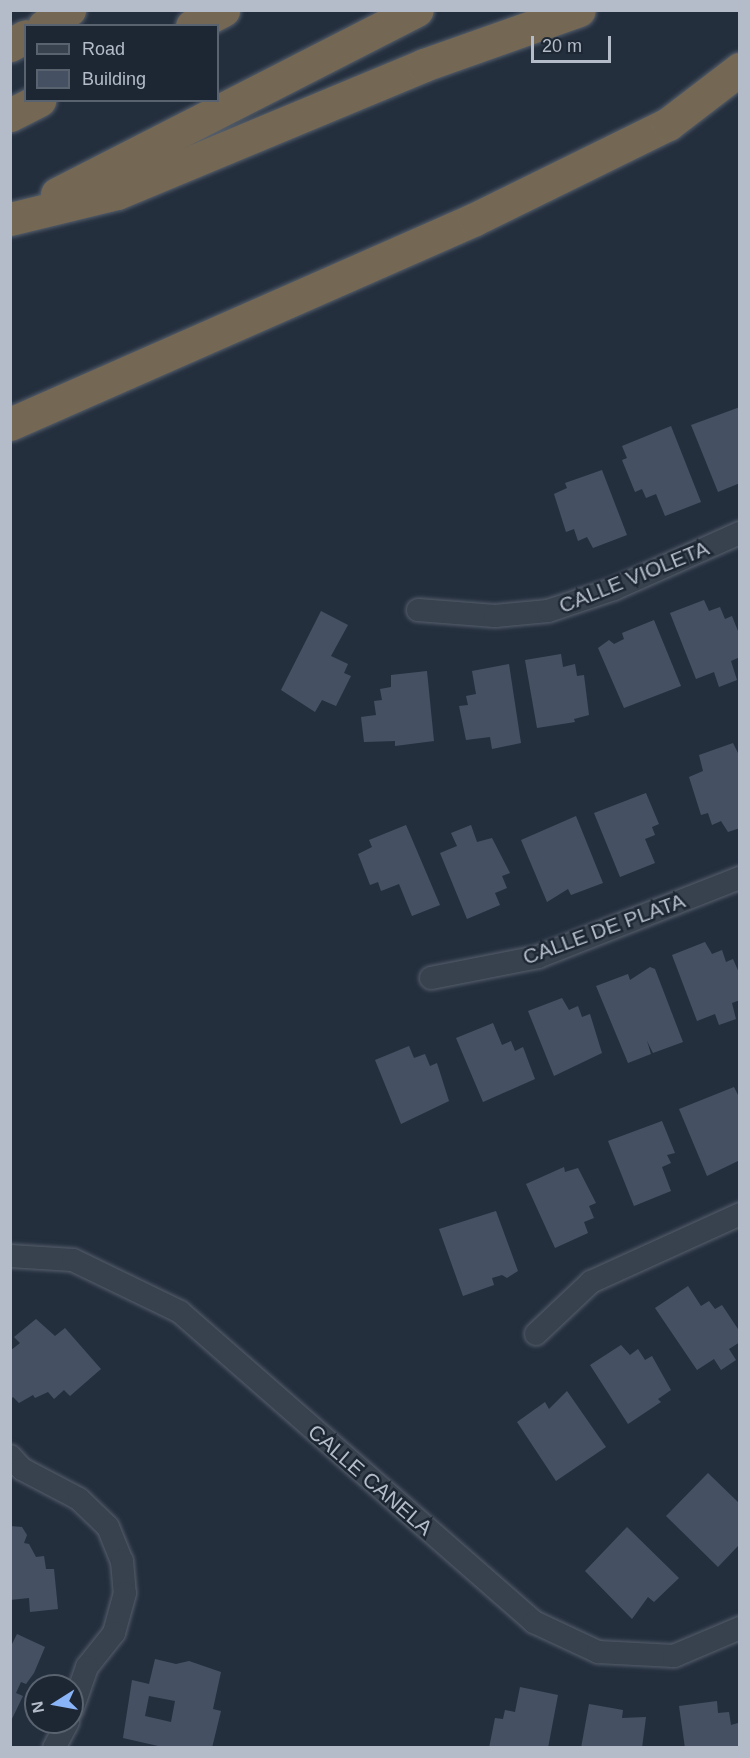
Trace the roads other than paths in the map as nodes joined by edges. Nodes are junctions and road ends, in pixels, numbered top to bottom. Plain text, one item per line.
1 (69, 10) edge
2 (223, 10) edge
3 (417, 10) edge
4 (579, 10) edge
5 (47, 24) edge
6 (196, 24) edge
7 (24, 37) edge
8 (10, 45) edge
9 (740, 69) edge
10 (35, 102) edge
11 (10, 115) edge
12 (10, 219) edge
13 (10, 424) edge
14 (740, 533) edge
15 (418, 610) dead end
16 (740, 878) edge
17 (431, 978) dead end
18 (740, 1214) edge
19 (10, 1256) edge
20 (536, 1334) dead end
21 (10, 1456) edge
22 (740, 1628) edge
23 (84, 1676) edge
24 (62, 1734) edge
25 (54, 1748) edge

1 - 5 highway
2 - 6 highway
3 - 12 highway
4 - 12 highway
7 - 8 highway
9 - 13 highway
10 - 11 highway
14 - 15 street, CALLE VIOLETA
16 - 17 street, CALLE DE PLATA
18 - 20 street
19 - 22 street, CALLE CANELA
21 - 23 street
24 - 25 street

